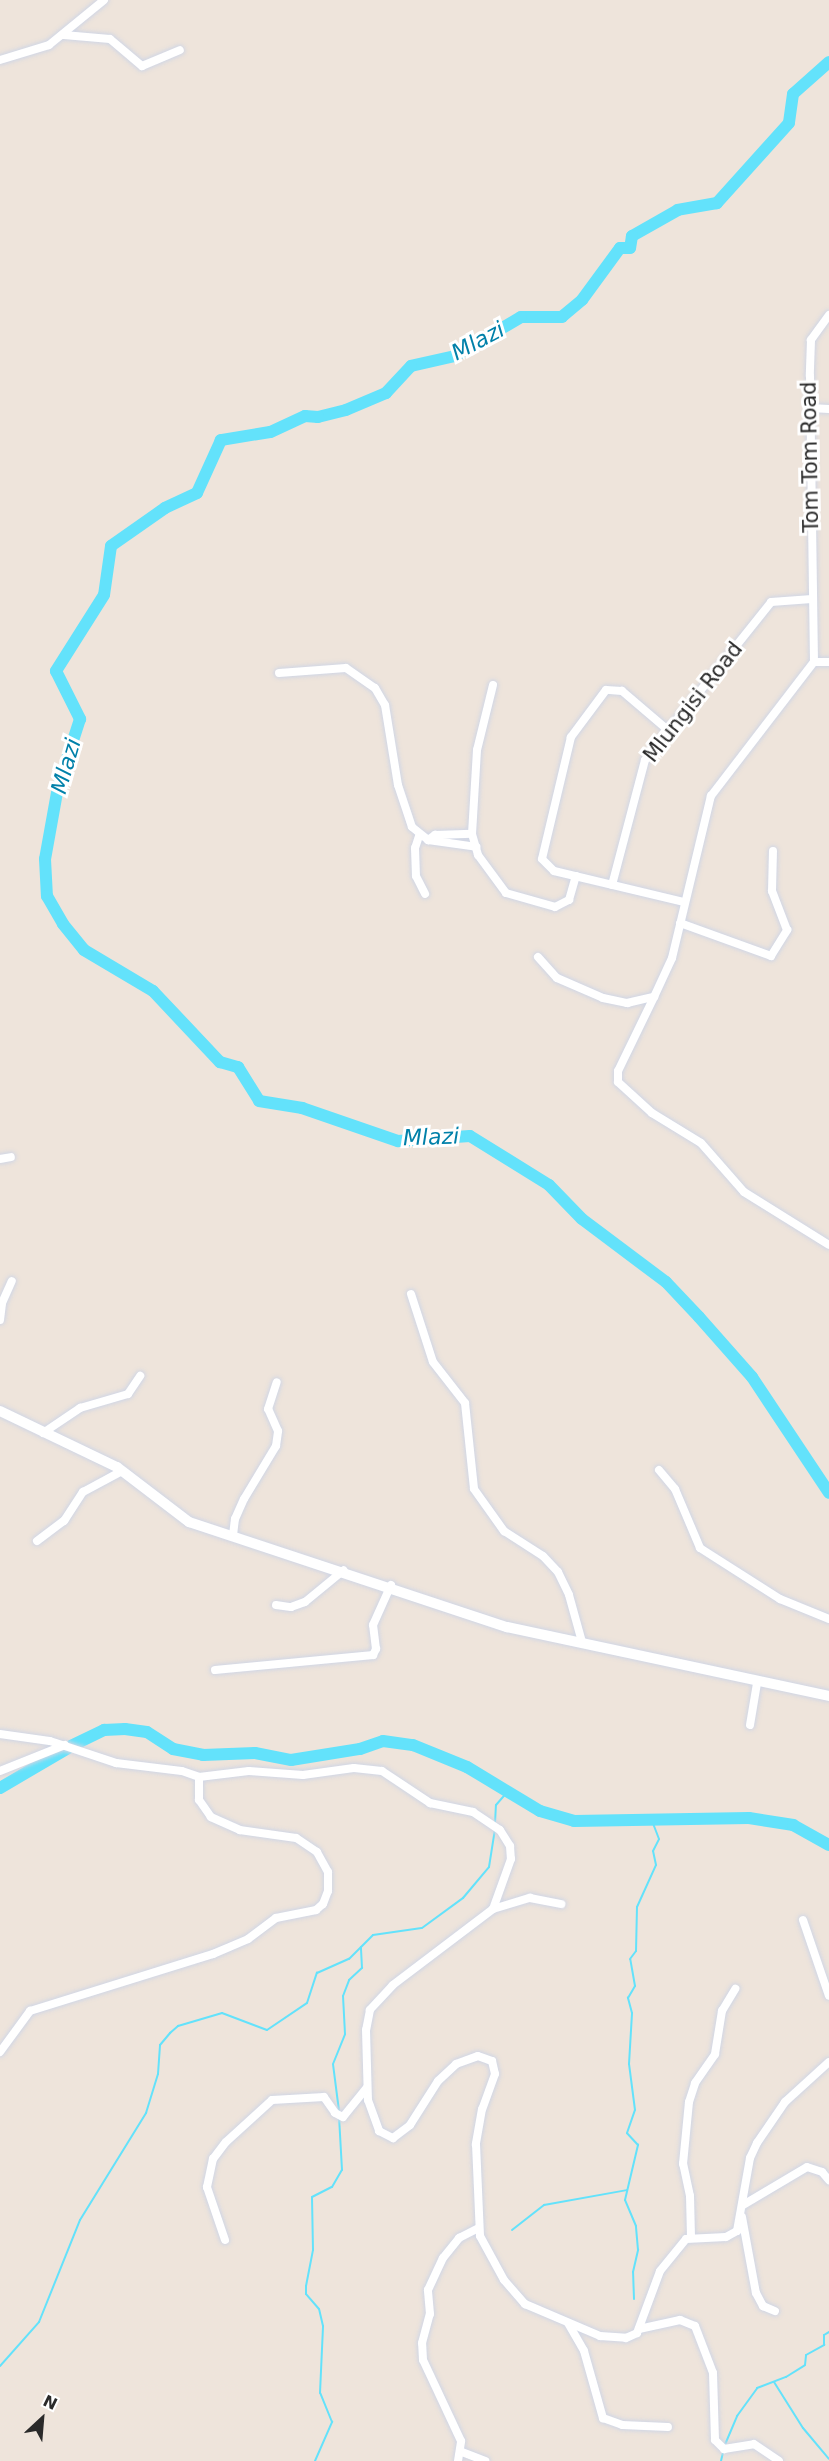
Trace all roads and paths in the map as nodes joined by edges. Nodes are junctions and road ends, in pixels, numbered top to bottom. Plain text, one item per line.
1 (104, 0) edge
2 (64, 35) junction
3 (180, 50) dead end
4 (0, 60) edge
5 (829, 315) edge
6 (810, 408) junction
7 (829, 409) edge
8 (812, 599) junction
9 (814, 662) junction
10 (829, 662) edge
11 (279, 673) dead end
12 (494, 685) dead end
13 (669, 730) junction
14 (472, 834) junction
15 (419, 836) junction
16 (428, 840) junction
17 (477, 848) junction
18 (773, 851) dead end
19 (576, 876) junction
20 (612, 885) junction
21 (425, 894) dead end
22 (684, 902) junction
23 (680, 923) junction
24 (538, 957) dead end
25 (654, 997) junction
26 (11, 1157) dead end
27 (0, 1159) edge
28 (829, 1245) edge
29 (12, 1281) dead end
30 (411, 1294) dead end
31 (0, 1320) edge
32 (140, 1376) dead end
33 (276, 1382) dead end
34 (0, 1411) edge
35 (43, 1433) junction
36 (659, 1470) dead end
37 (122, 1471) junction
38 (233, 1535) junction
39 (37, 1541) dead end
40 (344, 1570) junction
41 (391, 1585) junction
42 (276, 1605) dead end
43 (829, 1619) edge
44 (582, 1642) junction
45 (216, 1670) dead end
46 (757, 1683) junction
47 (829, 1696) edge
48 (750, 1725) dead end
49 (0, 1734) edge
50 (65, 1745) junction
51 (0, 1771) edge
52 (199, 1776) junction
53 (561, 1904) dead end
54 (493, 1909) junction
55 (804, 1920) dead end
56 (735, 1989) dead end
57 (829, 1996) edge
58 (0, 2052) edge
59 (829, 2062) edge
60 (367, 2087) junction
61 (829, 2180) edge
62 (743, 2205) junction
63 (742, 2216) junction
64 (479, 2228) junction
65 (691, 2237) junction
66 (225, 2240) dead end
67 (775, 2311) dead end
68 (567, 2322) junction
69 (639, 2329) junction
70 (668, 2427) dead end
71 (759, 2446) junction
72 (462, 2452) junction
73 (458, 2461) edge
74 (485, 2461) edge
75 (772, 2461) edge
76 (779, 2461) edge

1 - 2 street
2 - 3 street
2 - 4 street
5 - 6 street, Tom Tom Road
6 - 7 street
6 - 8 street, Tom Tom Road
8 - 9 street, Tom Tom Road
8 - 13 street, Mlungisi Road
9 - 10 street
9 - 22 street
11 - 15 street
12 - 14 street
13 - 19 street
13 - 20 street, Mlungisi Road
14 - 16 street
14 - 17 street
15 - 16 street
15 - 21 street
16 - 17 street
17 - 19 street
18 - 23 street
19 - 20 street
20 - 22 street
22 - 23 street
23 - 25 street
24 - 25 street
25 - 28 street
26 - 27 street
29 - 31 street
30 - 44 street
32 - 35 street
33 - 38 street
34 - 35 street
35 - 37 street
36 - 43 street
37 - 38 street
37 - 39 street
38 - 40 street
40 - 41 street
40 - 42 street
41 - 44 street
41 - 45 street
44 - 46 street
46 - 47 street
46 - 48 street
49 - 50 street
50 - 51 street
50 - 52 street
52 - 54 street
52 - 58 street
53 - 54 street
54 - 60 street
55 - 57 street
56 - 65 street
59 - 62 street
60 - 64 street
60 - 66 street
61 - 62 street
62 - 63 street
63 - 65 street
63 - 67 street
64 - 68 street
64 - 72 street
65 - 69 street
68 - 69 street
68 - 70 street
69 - 71 street
71 - 75 street
71 - 76 street
72 - 73 street
72 - 74 street

